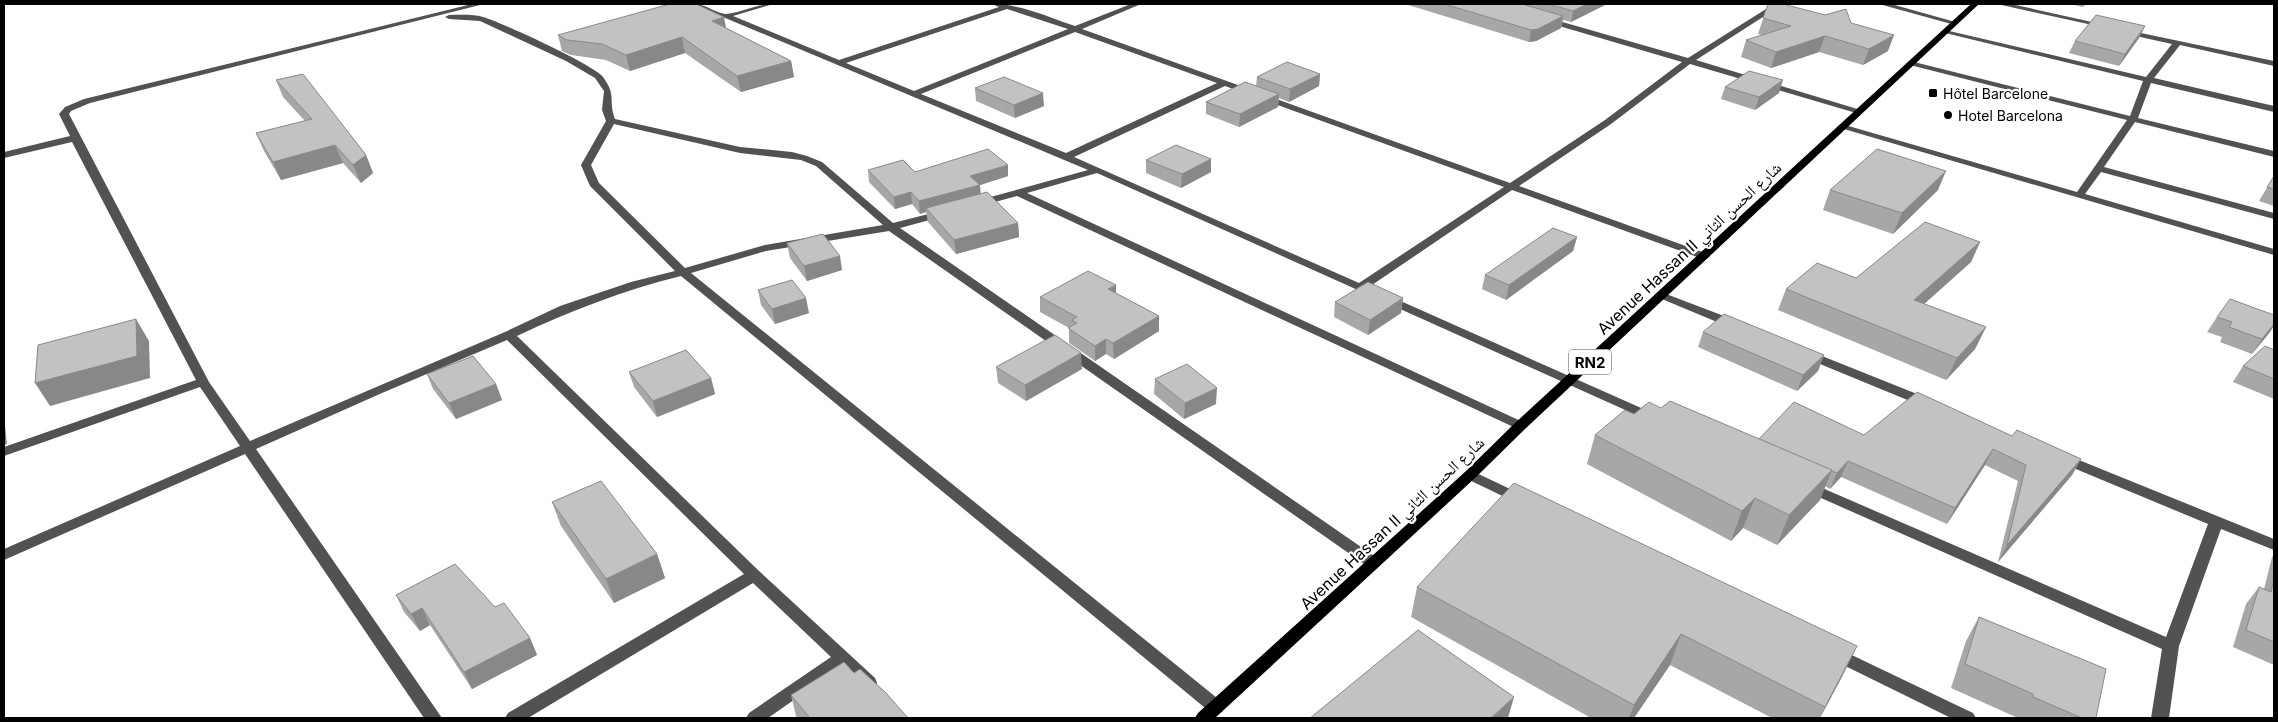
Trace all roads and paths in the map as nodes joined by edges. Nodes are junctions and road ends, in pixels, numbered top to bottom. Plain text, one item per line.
1 (480, 4) edge
2 (696, 4) edge
3 (769, 4) edge
4 (1137, 4) edge
5 (1780, 4) edge
6 (1882, 4) edge
7 (1975, 4) edge
8 (2000, 4) edge
9 (1001, 5) edge
10 (726, 16) junction
11 (1538, 17) edge
12 (427, 18) junction
13 (1955, 23) junction
14 (1072, 28) junction
15 (1945, 32) junction
16 (2178, 42) junction
17 (1689, 61) junction
18 (838, 63) junction
19 (2274, 63) edge
20 (1910, 64) junction
21 (2148, 80) junction
22 (1225, 83) junction
23 (913, 94) junction
24 (2274, 109) edge
25 (1859, 111) junction
26 (2133, 119) junction
27 (611, 122) junction
28 (1842, 127) junction
29 (75, 138) junction
30 (2274, 154) edge
31 (4, 155) edge
32 (1065, 157) junction
33 (2098, 168) junction
34 (1098, 170) junction
35 (1512, 187) junction
36 (1019, 193) junction
37 (2079, 196) junction
38 (2274, 216) edge
39 (891, 227) junction
40 (2274, 252) edge
41 (1704, 256) junction
42 (683, 272) junction
43 (1359, 288) junction
44 (1661, 295) junction
45 (1744, 329) edge
46 (509, 335) junction
47 (1791, 348) edge
48 (203, 382) junction
49 (1569, 382) junction
50 (1939, 408) edge
51 (1520, 426) junction
52 (1669, 426) edge
53 (246, 448) junction
54 (4, 452) edge
55 (2050, 454) edge
56 (1470, 475) junction
57 (1797, 482) edge
58 (1532, 505) edge
59 (2216, 521) junction
60 (2274, 545) edge
61 (4, 555) edge
62 (1372, 562) junction
63 (754, 575) junction
64 (2171, 646) junction
65 (1825, 649) edge
66 (842, 658) junction
67 (878, 692) edge
68 (1216, 707) junction
69 (433, 718) edge
70 (514, 718) edge
71 (755, 718) edge
72 (1204, 718) edge
73 (1967, 718) edge
74 (2160, 718) edge

1 - 12 street
2 - 10 street
3 - 10 street
4 - 14 street
5 - 17 street
6 - 13 street
7 - 13 main road, Avenue Hassan II شارع الحسن الثاني / RN2
8 - 16 street
9 - 14 street
9 - 18 street
10 - 18 street
11 - 17 street
12 - 27 street
12 - 29 street
13 - 15 main road, Avenue Hassan II شارع الحسن الثاني / RN2
14 - 22 street
14 - 23 street
15 - 20 main road, Avenue Hassan II شارع الحسن الثاني / RN2
15 - 21 street
16 - 19 street
16 - 21 street
17 - 25 street
17 - 35 street
18 - 23 street
20 - 25 main road, Avenue Hassan II شارع الحسن الثاني / RN2
20 - 26 street
21 - 24 street
21 - 26 street
22 - 32 street
22 - 35 street
23 - 32 street
25 - 28 main road, Avenue Hassan II شارع الحسن الثاني / RN2
26 - 30 street
26 - 33 street
27 - 39 street
27 - 42 street
28 - 37 street
28 - 41 main road, Avenue Hassan II شارع الحسن الثاني / RN2
29 - 31 street
29 - 48 street
32 - 34 street
33 - 37 street
33 - 38 street
34 - 36 street
34 - 43 street
35 - 41 street
35 - 43 street
36 - 39 street
36 - 51 street
37 - 40 street
39 - 42 street
39 - 62 street
41 - 44 main road, Avenue Hassan II شارع الحسن الثاني / RN2
42 - 46 street
42 - 68 street
43 - 49 street
44 - 45 street
44 - 49 main road, Avenue Hassan II شارع الحسن الثاني / RN2
46 - 53 street
46 - 63 street
47 - 50 street
48 - 53 street
48 - 54 street
49 - 51 main road, Avenue Hassan II شارع الحسن الثاني / RN2
49 - 52 street
51 - 56 main road, Avenue Hassan II شارع الحسن الثاني / RN2
53 - 61 street
53 - 69 street
55 - 59 street
56 - 58 street
56 - 62 main road, Avenue Hassan II شارع الحسن الثاني / RN2
57 - 64 street
59 - 60 street
59 - 64 street
62 - 68 main road, Avenue Hassan II شارع الحسن الثاني / RN2
63 - 66 street
63 - 70 street
64 - 74 street
65 - 73 street
66 - 67 street
66 - 71 street
68 - 72 main road, Avenue Hassan II شارع الحسن الثاني / RN2

